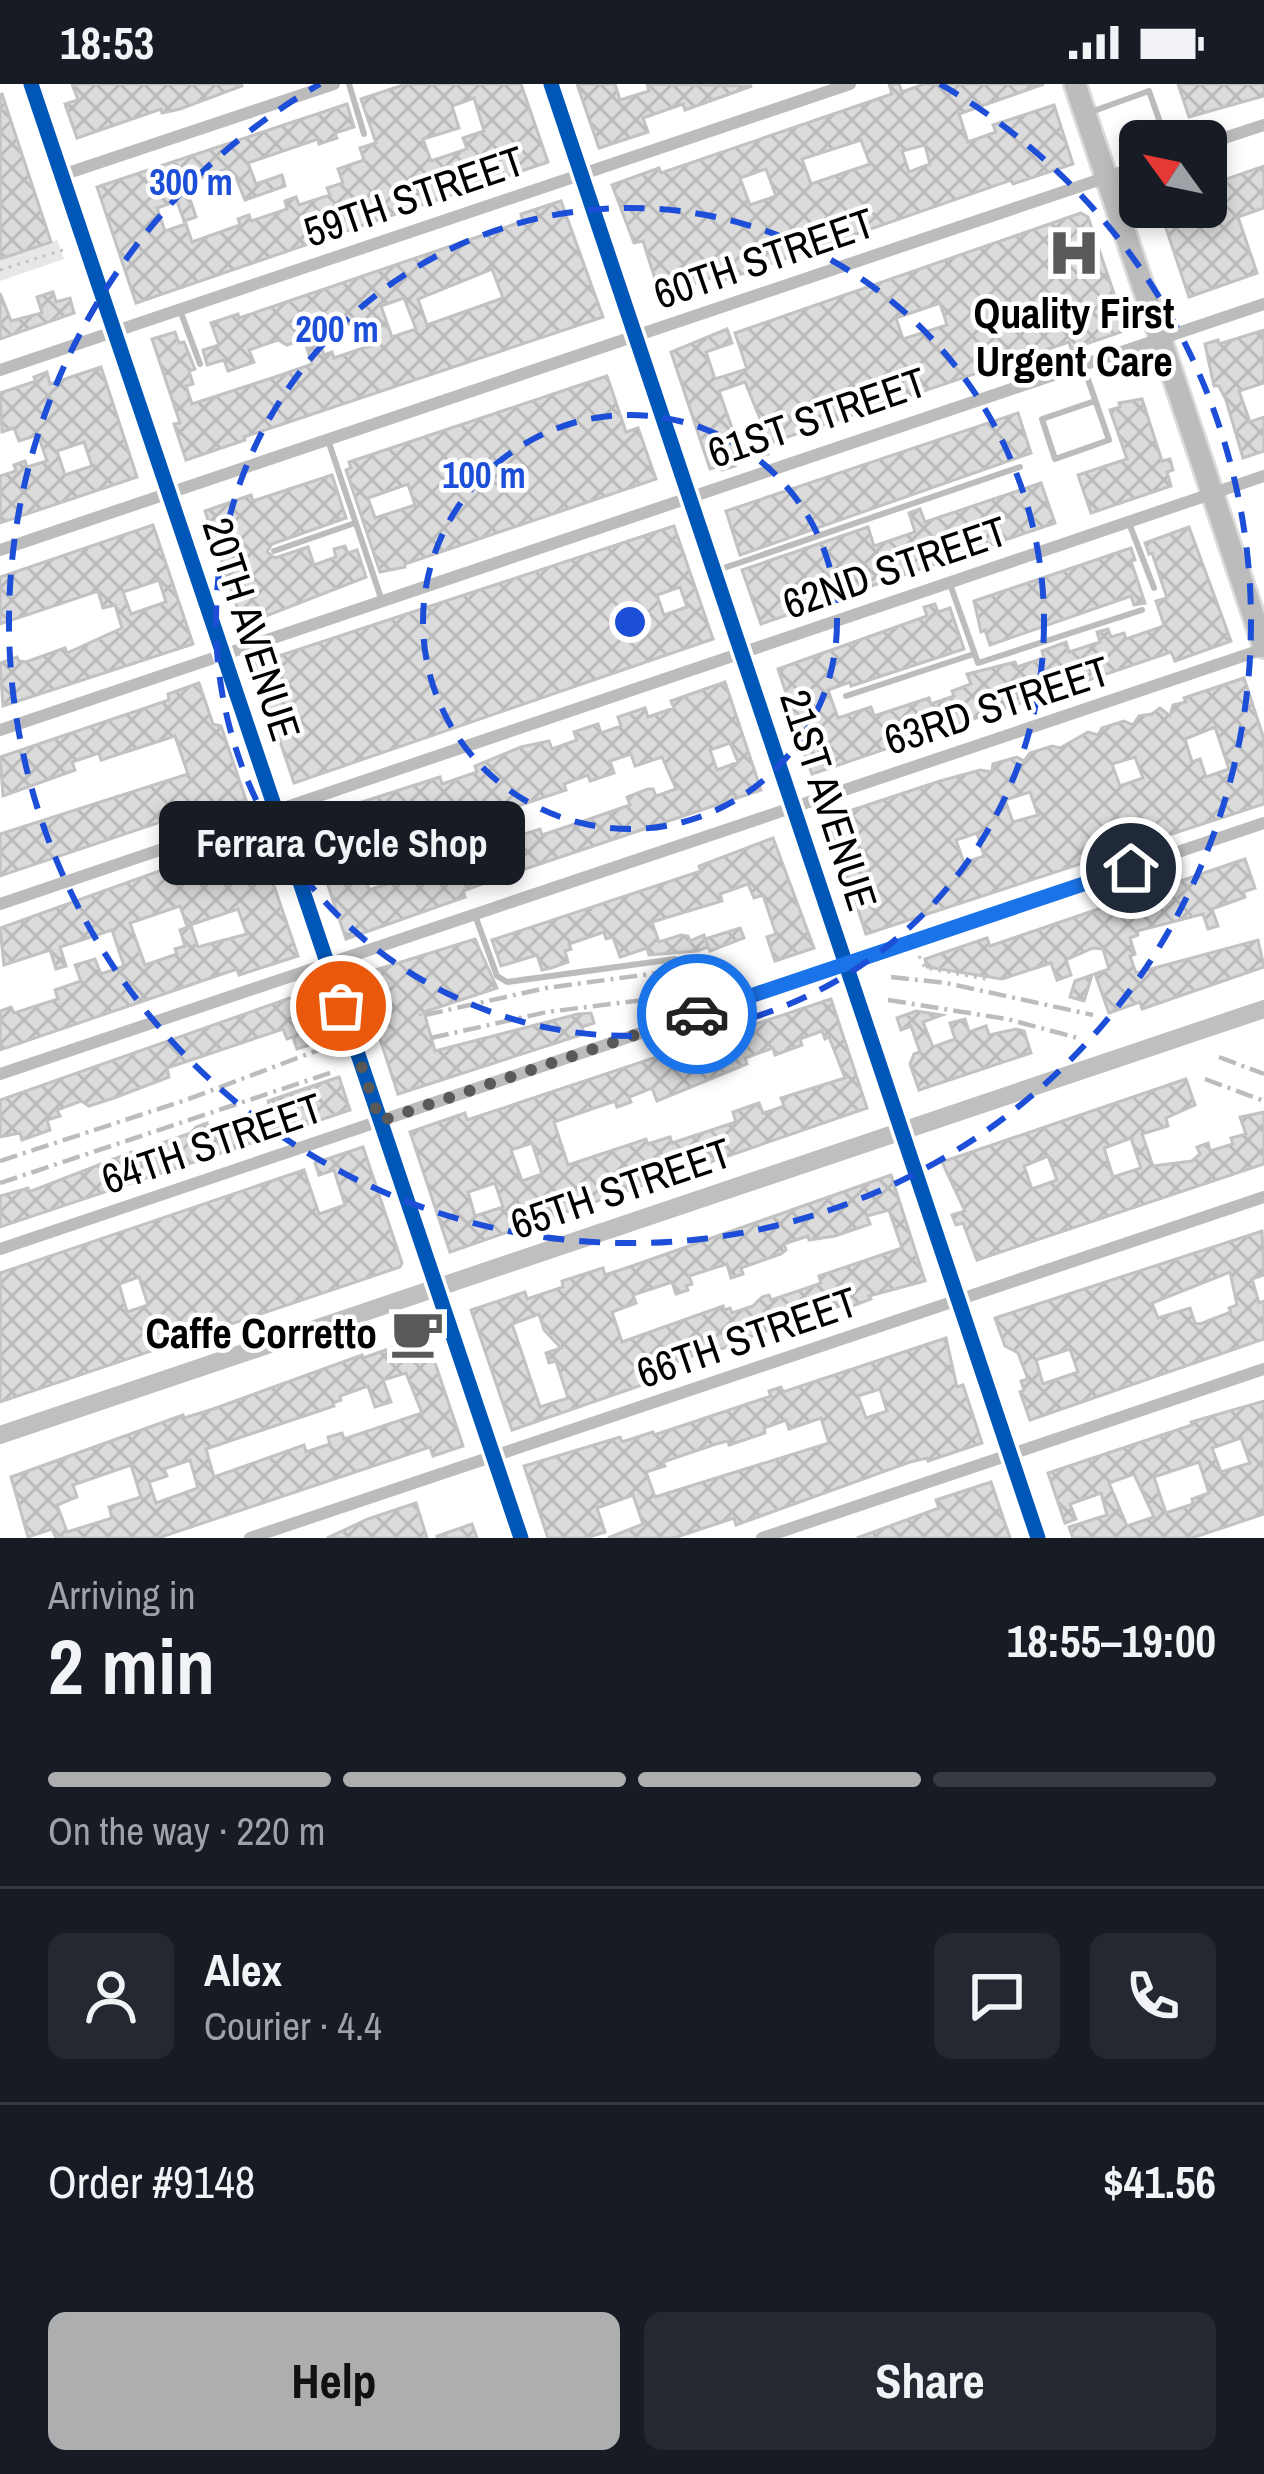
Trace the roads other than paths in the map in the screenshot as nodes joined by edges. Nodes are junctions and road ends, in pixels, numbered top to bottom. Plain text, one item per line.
1 (32, 84) edge
2 (334, 84) edge
3 (349, 84) edge
4 (551, 84) edge
5 (850, 84) edge
6 (1075, 84) edge
7 (1085, 114) junction
8 (1159, 120) edge
9 (1264, 124) edge
10 (364, 134) dead end
11 (1227, 137) edge
12 (1119, 173) edge
13 (582, 174) junction
14 (62, 176) junction
15 (1107, 177) junction
16 (1264, 304) edge
17 (180, 309) junction
18 (116, 331) junction
19 (635, 336) junction
20 (1161, 338) junction
21 (200, 364) dead end
22 (1083, 365) junction
23 (0, 370) edge
24 (1095, 401) junction
25 (328, 440) junction
26 (1019, 467) dead end
27 (1264, 476) edge
28 (169, 493) junction
29 (1214, 493) junction
30 (690, 498) junction
31 (356, 523) junction
32 (1129, 523) junction
33 (0, 550) edge
34 (274, 551) dead end
35 (715, 571) junction
36 (950, 584) junction
37 (1154, 588) dead end
38 (382, 602) junction
39 (1142, 610) dead end
40 (1264, 648) edge
41 (742, 653) junction
42 (974, 654) junction
43 (224, 655) junction
44 (846, 697) dead end
45 (0, 730) edge
46 (793, 808) junction
47 (274, 810) junction
48 (1264, 823) edge
49 (0, 904) edge
50 (475, 914) junction
51 (675, 959) dead end
52 (327, 964) junction
53 (846, 964) junction
54 (1264, 1010) edge
55 (0, 1074) edge
56 (380, 1121) junction
57 (901, 1132) junction
58 (1264, 1197) edge
59 (0, 1249) edge
60 (436, 1289) junction
61 (958, 1300) junction
62 (1264, 1369) edge
63 (0, 1435) edge
64 (1010, 1454) junction
65 (493, 1456) junction
66 (250, 1538) edge
67 (520, 1538) edge
68 (762, 1538) edge
69 (1038, 1538) edge

1 - 14 street, 20TH AVENUE
2 - 14 street
3 - 10 lane
4 - 13 street, 21ST AVENUE
5 - 13 street, 59TH STREET
6 - 7 main road
7 - 8 lane
7 - 15 main road
9 - 11 street
12 - 15 street, 60TH STREET
13 - 17 street, 59TH STREET
13 - 19 street, 21ST AVENUE
14 - 18 street, 20TH AVENUE
15 - 19 street, 60TH STREET
15 - 20 main road
16 - 20 street, 61ST STREET
17 - 18 street, 59TH STREET
17 - 21 lane
18 - 23 street, 59TH STREET
18 - 28 street, 20TH AVENUE
19 - 25 street, 60TH STREET
19 - 30 street, 21ST AVENUE
20 - 22 street, 61ST STREET
20 - 29 main road
22 - 24 lane
22 - 30 street, 61ST STREET
24 - 24 lane
25 - 28 street, 60TH STREET
25 - 31 lane
26 - 35 lane
27 - 29 street, 62ND STREET
28 - 33 street, 60TH STREET
28 - 43 street, 20TH AVENUE
29 - 32 street, 62ND STREET
29 - 40 main road
30 - 35 street, 21ST AVENUE
30 - 38 street, 61ST STREET
31 - 34 lane
31 - 38 lane
32 - 36 street, 62ND STREET
32 - 37 lane
35 - 41 street, 21ST AVENUE
36 - 41 street, 62ND STREET
36 - 42 lane
38 - 43 street, 61ST STREET
39 - 42 lane
40 - 46 street, 63RD STREET
41 - 46 street, 21ST AVENUE
41 - 47 street, 62ND STREET
42 - 44 lane
43 - 45 street, 61ST STREET
43 - 47 street, 20TH AVENUE
46 - 50 street, 63RD STREET
46 - 53 street, 21ST AVENUE
47 - 49 street, 62ND STREET
47 - 52 street, 20TH AVENUE
48 - 53 street, 64TH STREET
50 - 51 lane
50 - 52 street, 63RD STREET
52 - 55 street, 63RD STREET
52 - 56 street, 20TH AVENUE, bridge
53 - 56 street, 64TH STREET
53 - 57 street, 21ST AVENUE
54 - 57 main road, 65TH STREET
56 - 59 street, 64TH STREET
56 - 60 street, 20TH AVENUE
57 - 60 main road, 65TH STREET
57 - 61 street, 21ST AVENUE
58 - 61 street, 66TH STREET
60 - 63 main road, 65TH STREET
60 - 65 street, 20TH AVENUE
61 - 64 street, 21ST AVENUE
61 - 65 street, 66TH STREET
62 - 64 street
64 - 68 street
64 - 69 street, 21ST AVENUE
65 - 66 street, 66TH STREET
65 - 67 street, 20TH AVENUE

